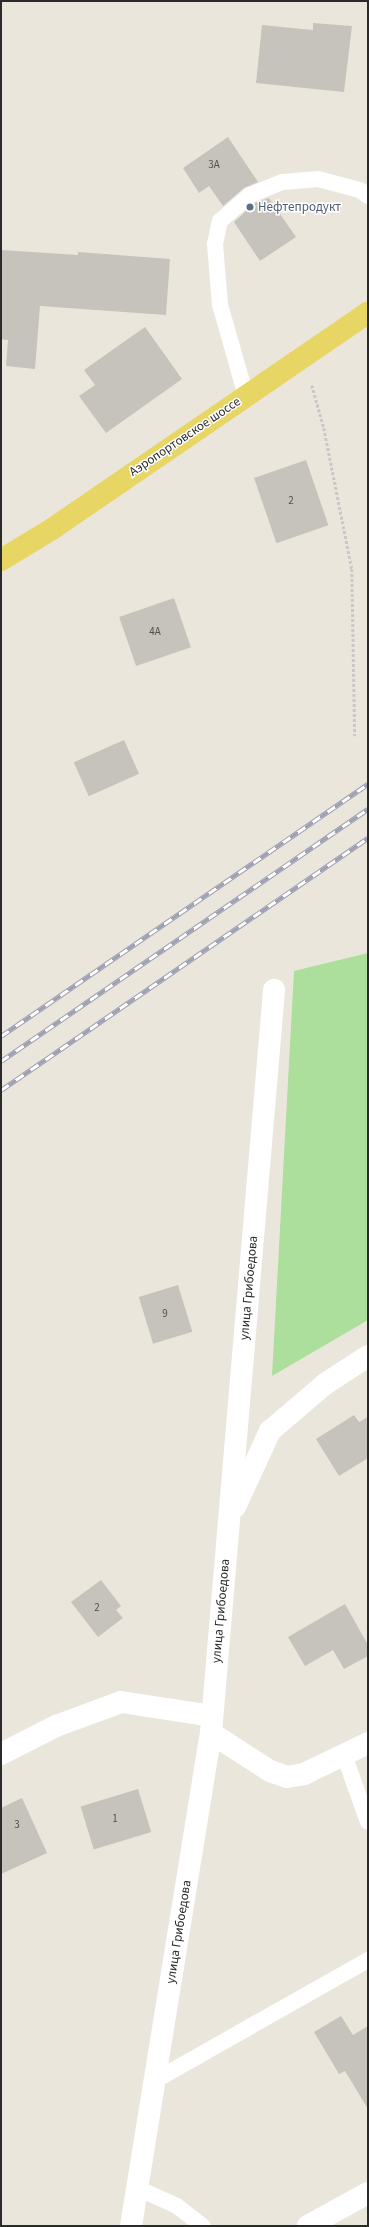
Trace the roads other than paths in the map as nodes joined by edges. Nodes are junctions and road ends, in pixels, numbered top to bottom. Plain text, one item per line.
1 (368, 196) edge
2 (368, 313) edge
3 (246, 396) junction
4 (1, 560) edge
5 (274, 990) dead end
6 (368, 1356) edge
7 (229, 1520) junction
8 (212, 1724) junction
9 (368, 1743) edge
10 (1, 1754) edge
11 (344, 1755) junction
12 (368, 1822) edge
13 (368, 1960) edge
14 (154, 2081) junction
15 (137, 2188) junction
16 (368, 2193) edge
17 (131, 2226) edge
18 (203, 2226) edge
19 (308, 2226) edge

1 - 3 lane
2 - 3 main road, Аэропортовское шоссе
3 - 4 main road, Аэропортовское шоссе
5 - 7 street, улица Грибоедова
6 - 7 street
7 - 8 street, улица Грибоедова
8 - 10 street
8 - 11 street
8 - 14 street, улица Грибоедова
9 - 11 street
11 - 12 lane
13 - 14 lane
14 - 15 street, улица Грибоедова
15 - 17 street, улица Грибоедова
15 - 18 lane
16 - 19 street

